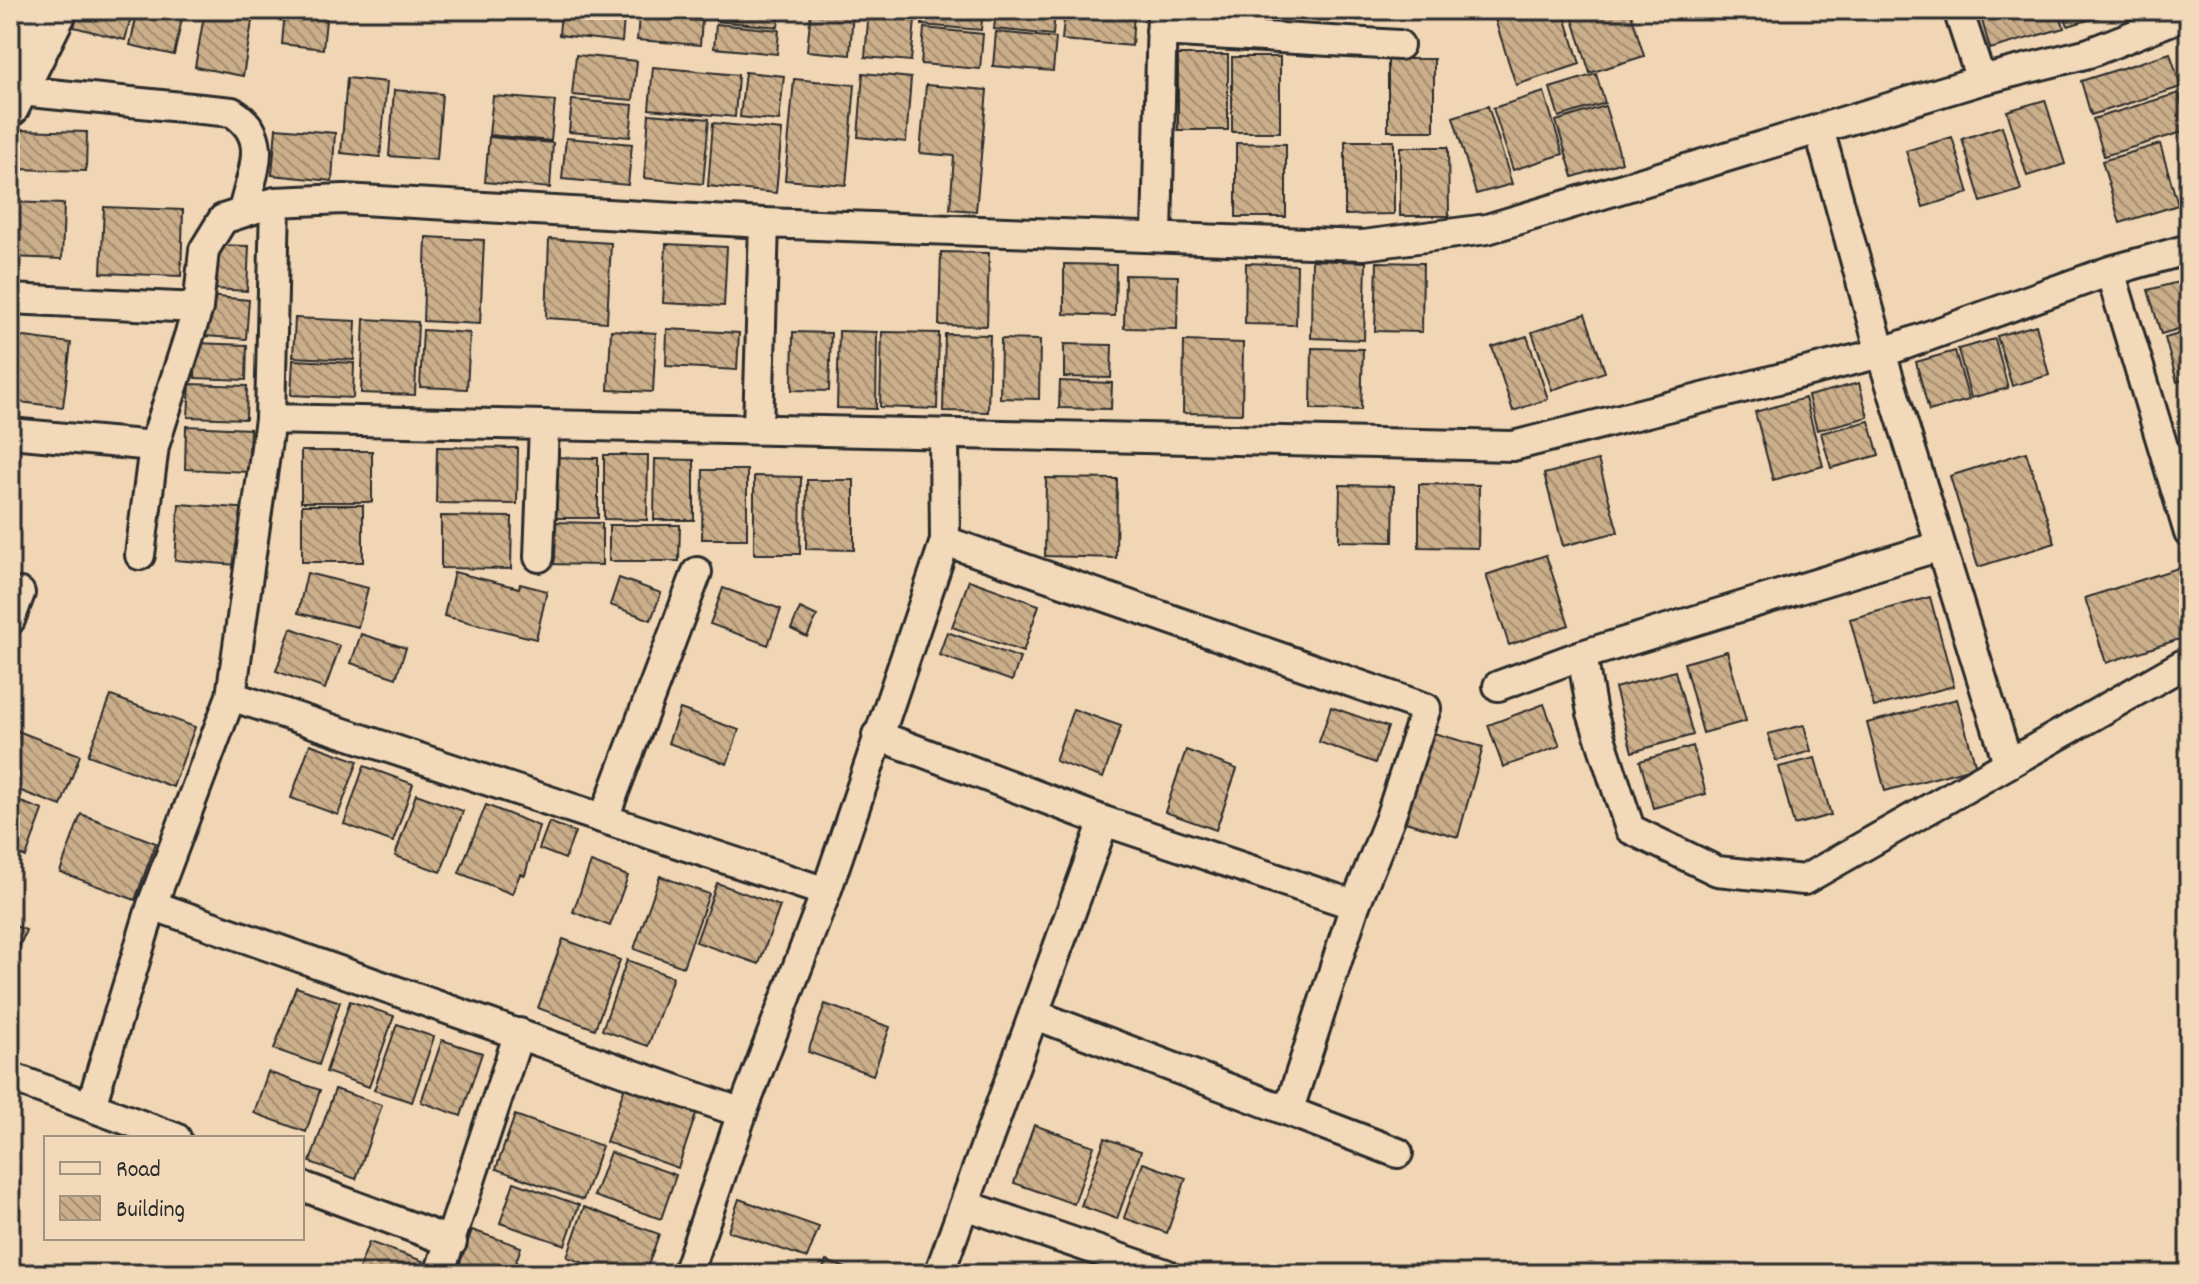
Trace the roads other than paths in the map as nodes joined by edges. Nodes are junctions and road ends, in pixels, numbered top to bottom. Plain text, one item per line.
1 (26, 10) edge
2 (59, 10) edge
3 (1958, 10) edge
4 (1161, 21) edge
5 (2184, 22) edge
6 (10, 42) edge
7 (1399, 45) dead end
8 (1981, 80) junction
9 (13, 96) edge
10 (1819, 129) junction
11 (275, 202) junction
12 (243, 211) junction
13 (764, 223) junction
14 (1157, 237) junction
15 (2189, 249) edge
16 (2110, 271) junction
17 (10, 299) edge
18 (198, 308) junction
19 (1881, 353) junction
20 (270, 419) junction
21 (544, 426) junction
22 (758, 427) junction
23 (10, 433) edge
24 (944, 435) junction
25 (154, 446) junction
26 (2189, 533) edge
27 (945, 541) junction
28 (1940, 546) junction
29 (140, 555) dead end
30 (539, 557) dead end
31 (697, 572) dead end
32 (20, 593) dead end
33 (10, 620) edge
34 (1582, 655) junction
35 (2189, 661) edge
36 (1498, 686) dead end
37 (231, 696) junction
38 (877, 735) junction
39 (2008, 763) junction
40 (604, 818) junction
41 (1104, 821) junction
42 (826, 892) junction
43 (152, 905) junction
44 (1355, 905) junction
45 (1036, 1015) junction
46 (519, 1033) junction
47 (10, 1077) edge
48 (91, 1106) junction
49 (1289, 1109) junction
50 (742, 1113) junction
51 (171, 1136) edge
52 (1398, 1153) dead end
53 (304, 1187) edge
54 (965, 1205) junction
55 (452, 1242) junction
56 (439, 1274) edge
57 (687, 1274) edge
58 (939, 1274) edge
59 (1166, 1274) edge

1 - 6 street
2 - 9 street
3 - 8 street
4 - 7 street
4 - 14 street
5 - 8 street
8 - 10 street
9 - 12 street
10 - 14 street
10 - 19 street
11 - 12 street
11 - 13 street
11 - 20 street
12 - 18 street
13 - 14 street
13 - 22 street
15 - 16 street
16 - 19 street
16 - 26 street
17 - 18 street
18 - 25 street
19 - 24 street
19 - 28 street
20 - 21 street
20 - 37 street
21 - 22 street
21 - 30 street
22 - 24 street
23 - 25 street
24 - 27 street
25 - 29 street
27 - 38 street
27 - 44 street
28 - 34 street
28 - 39 street
31 - 40 street
32 - 33 street
34 - 36 street
34 - 39 street
35 - 39 street
37 - 40 street
37 - 43 street
38 - 41 street
38 - 42 street
40 - 42 street
41 - 44 street
41 - 45 street
42 - 50 street
43 - 46 street
43 - 48 street
44 - 49 street
45 - 49 street
45 - 54 street
46 - 50 street
46 - 55 street
47 - 48 street
48 - 51 street
49 - 52 street
50 - 57 street
53 - 55 street
54 - 58 street
54 - 59 street
55 - 56 street

